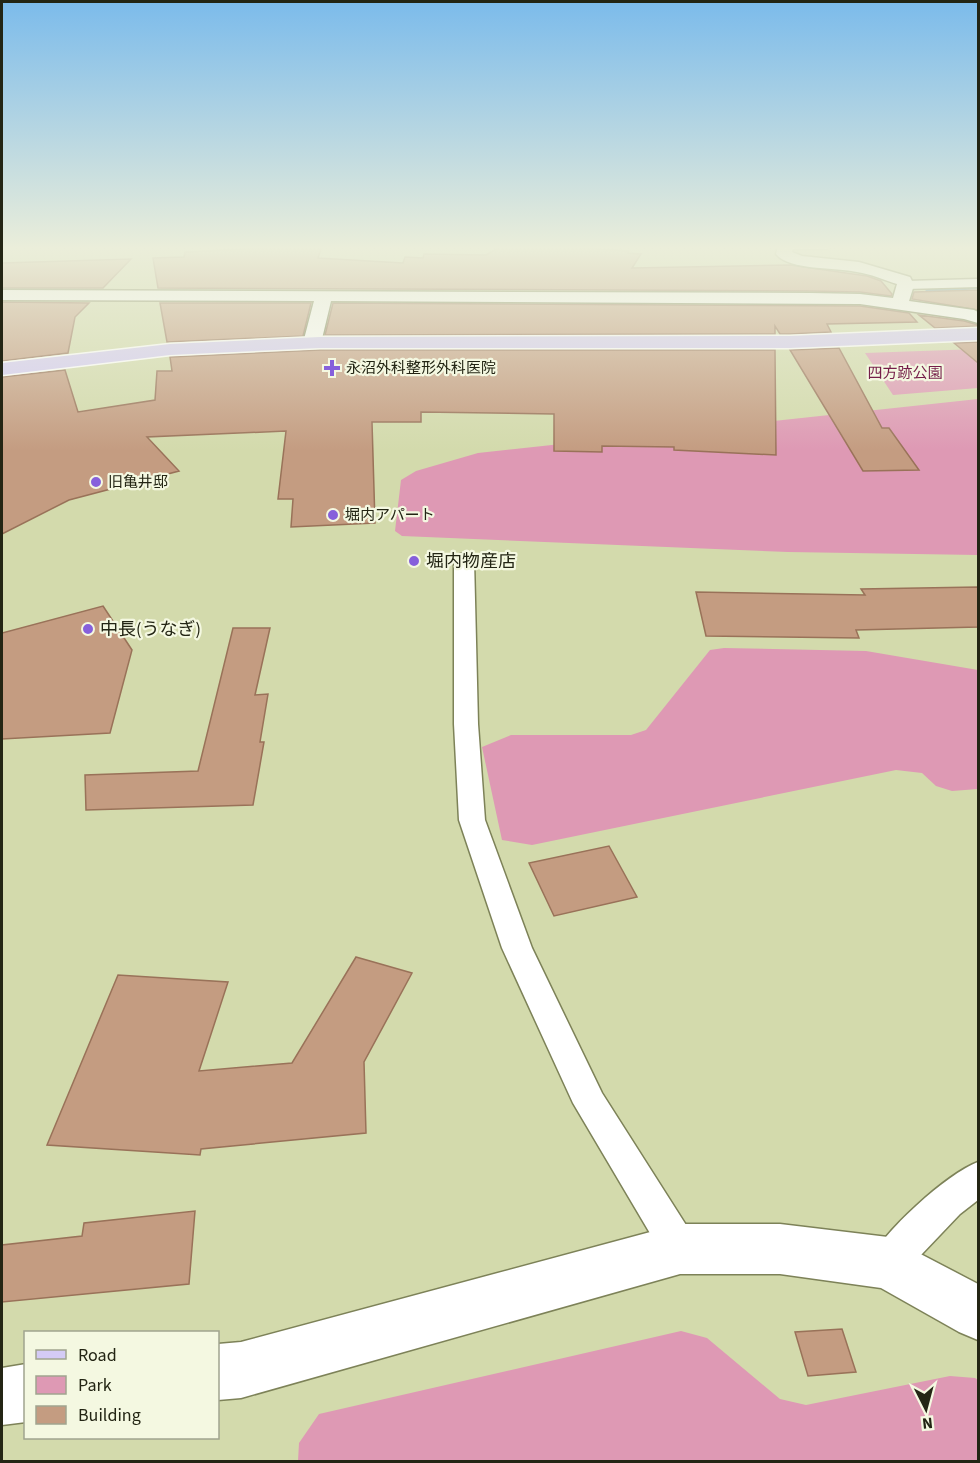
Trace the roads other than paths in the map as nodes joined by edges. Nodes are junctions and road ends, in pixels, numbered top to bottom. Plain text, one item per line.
1 (319, 314) edge
2 (978, 334) edge
3 (312, 343) junction
4 (2, 369) edge
5 (464, 559) dead end
6 (978, 1179) edge
7 (680, 1249) junction
8 (888, 1263) junction
9 (978, 1313) edge
10 (219, 1372) edge
11 (24, 1393) edge
12 (2, 1396) edge

1 - 3 street
2 - 3 main road
3 - 4 main road
5 - 7 lane
6 - 8 lane
7 - 8 street
7 - 10 street
8 - 9 street
11 - 12 street

